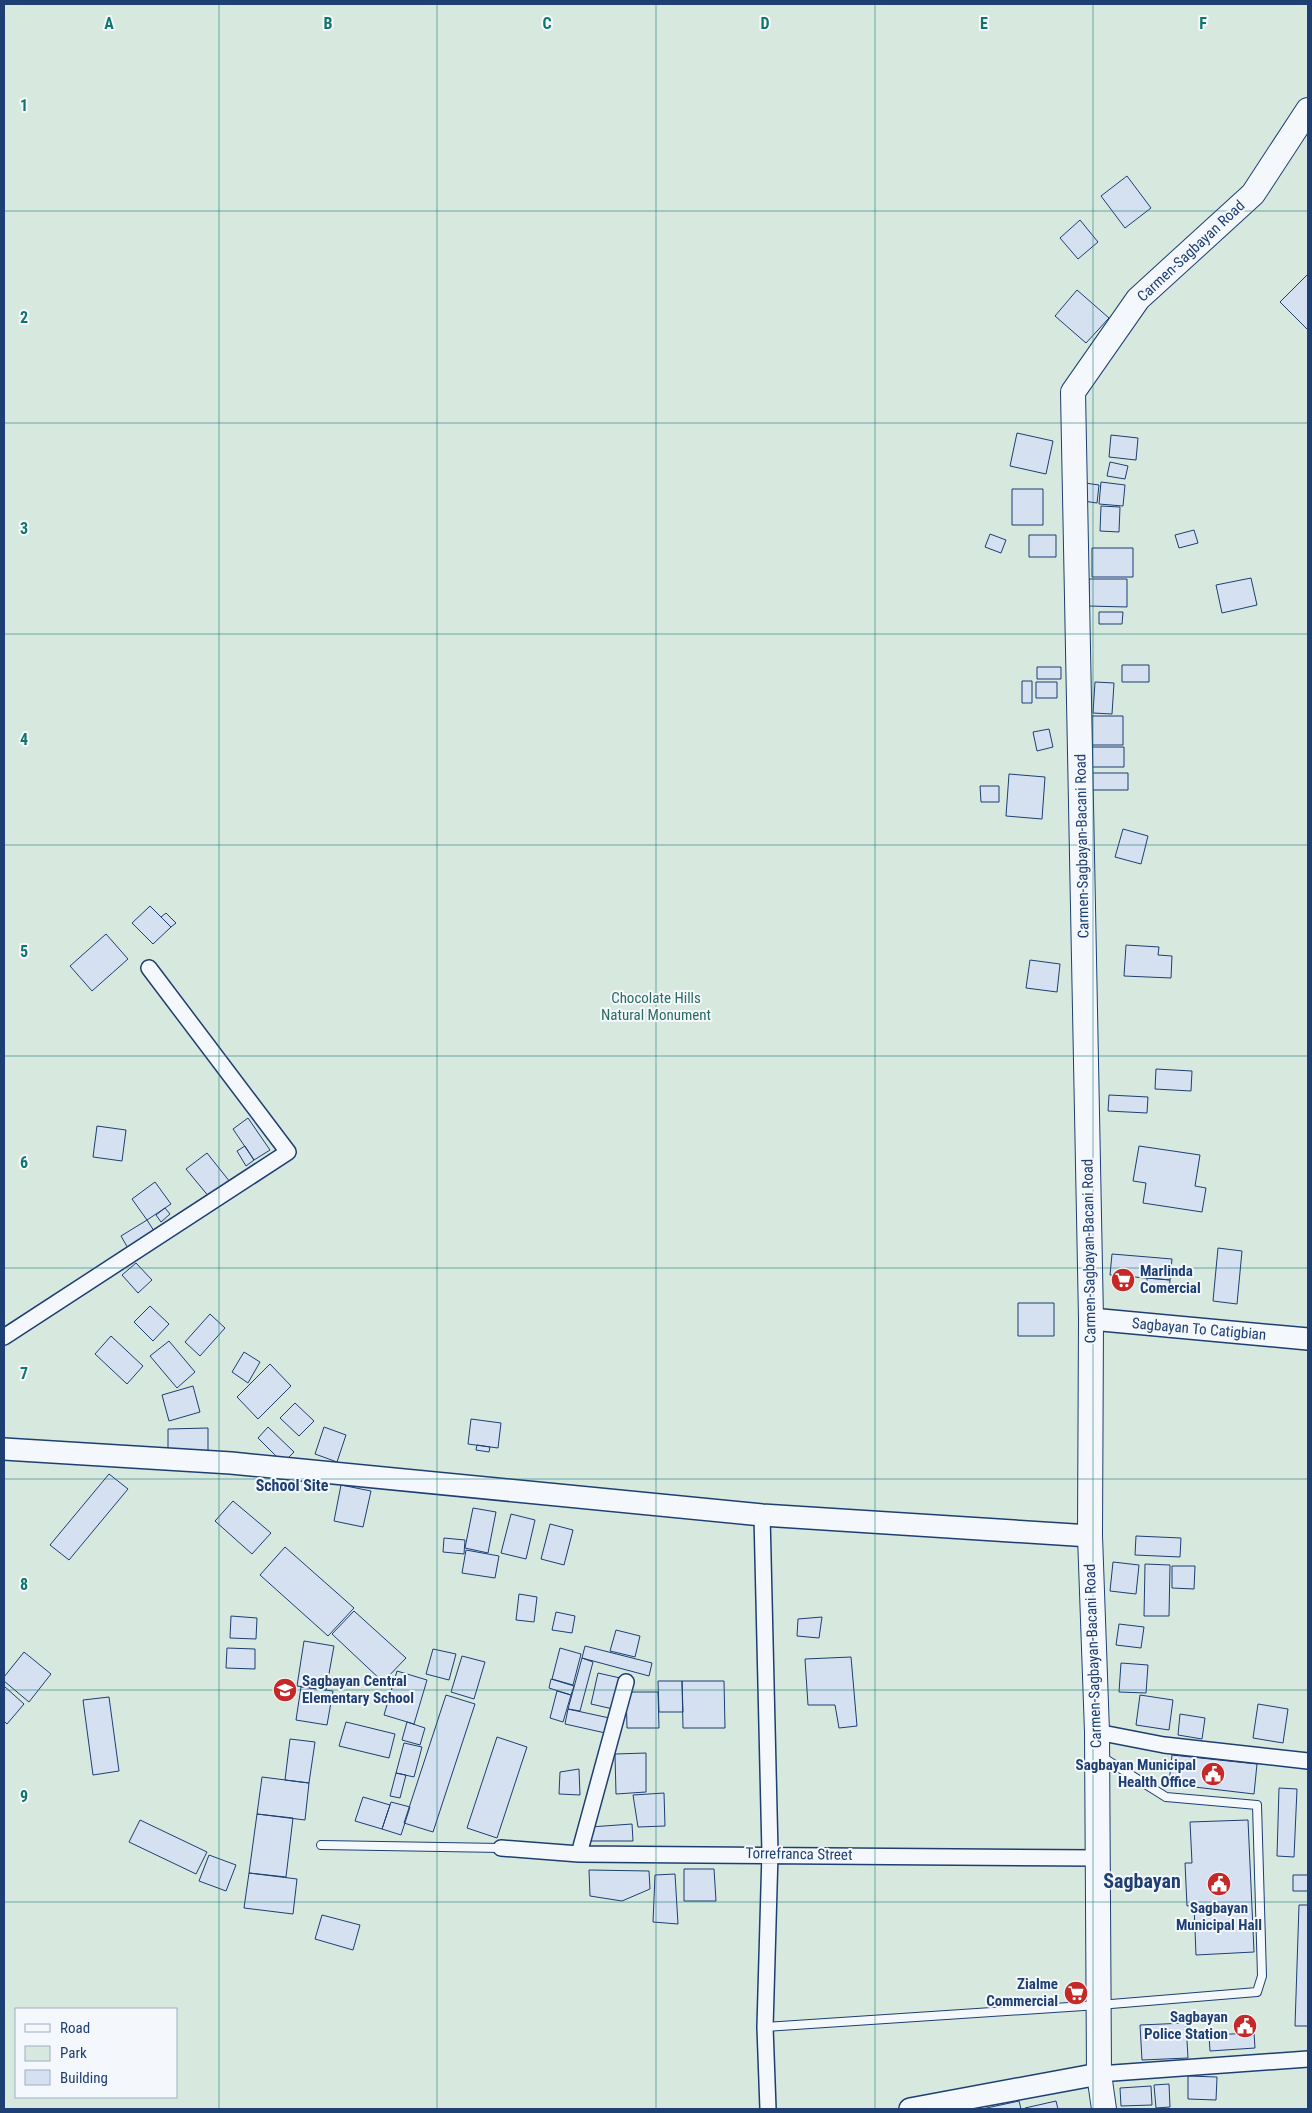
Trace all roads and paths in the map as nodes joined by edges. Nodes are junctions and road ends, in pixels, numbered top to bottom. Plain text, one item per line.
1 (1308, 110) edge
2 (1073, 392) joint
3 (149, 968) dead end
4 (1090, 1319) junction
5 (4, 1338) edge
6 (1308, 1338) edge
7 (4, 1449) edge
8 (762, 1515) junction
9 (1090, 1536) junction
10 (626, 1682) dead end
11 (1097, 1743) junction
12 (1308, 1760) edge
13 (321, 1845) dead end
14 (501, 1848) joint
15 (770, 1853) junction
16 (580, 1854) junction
17 (1096, 1858) junction
18 (1099, 2005) junction
19 (765, 2027) junction
20 (1308, 2059) edge
21 (1099, 2074) junction
22 (768, 2109) edge
23 (910, 2109) edge
24 (1104, 2109) edge

1 - 2 main road, Carmen-Sagbayan Road
2 - 4 main road, Carmen-Sagbayan-Bacani Road
3 - 5 street
4 - 6 street, Sagbayan To Catigbian
4 - 9 main road, Carmen-Sagbayan-Bacani Road
7 - 8 street
8 - 9 street
8 - 15 street
9 - 11 main road, Carmen-Sagbayan-Bacani Road
10 - 16 street
11 - 12 street
11 - 17 main road, Carmen-Sagbayan-Bacani Road
11 - 18 lane
13 - 14 lane
14 - 16 street, Torrefranca Street
15 - 16 street, Torrefranca Street
15 - 17 street, Torrefranca Street
15 - 19 street
17 - 18 main road, Carmen-Sagbayan-Bacani Road
18 - 19 lane
18 - 21 main road, Carmen-Sagbayan-Bacani Road
19 - 22 street
20 - 21 street
21 - 23 street
21 - 24 main road, Carmen-Sagbayan-Bacani Road

